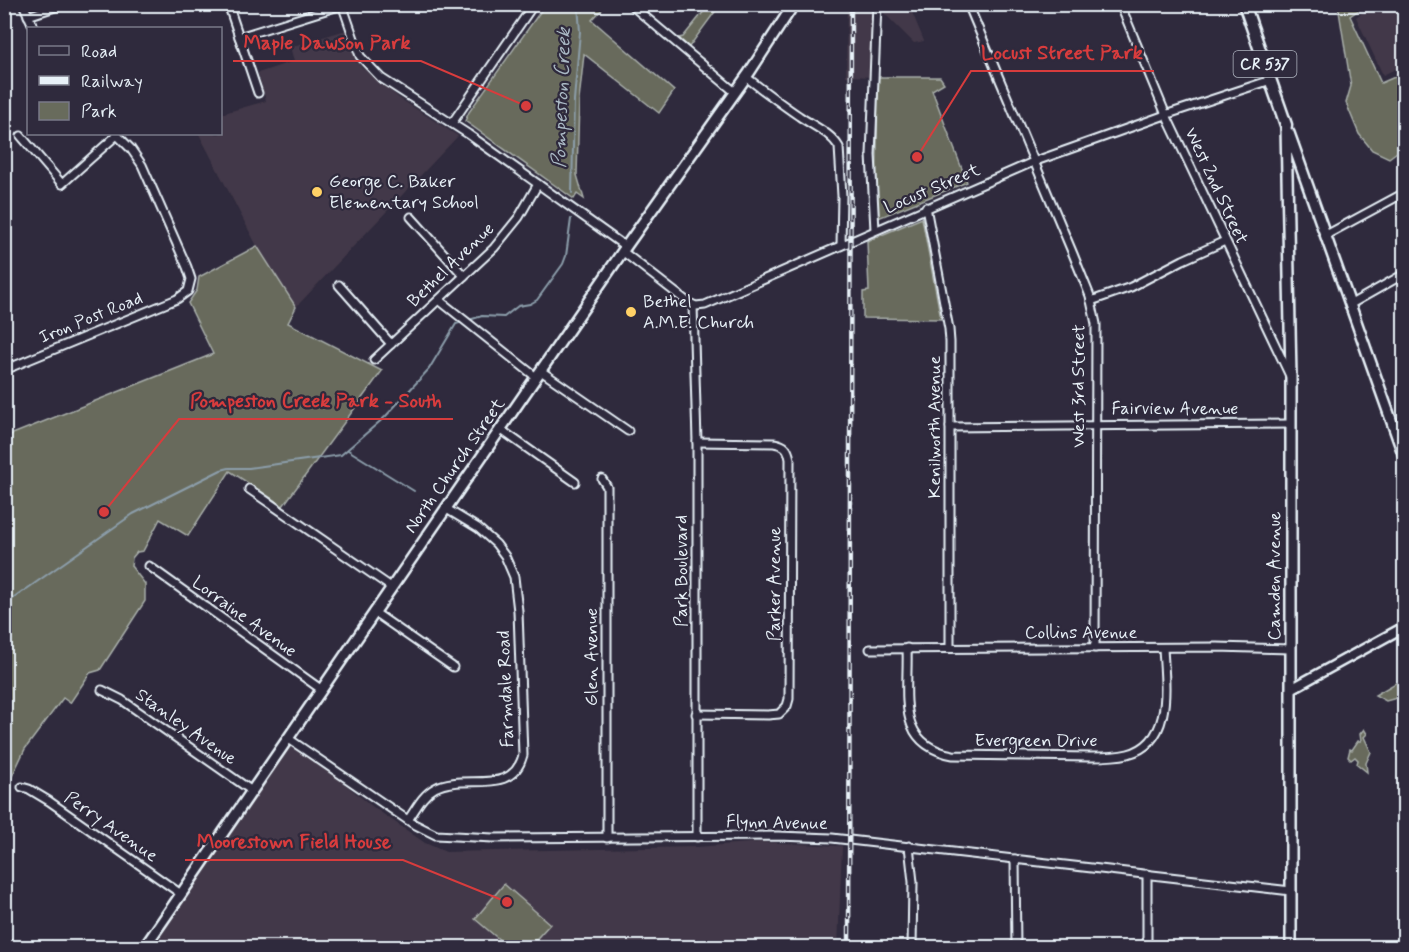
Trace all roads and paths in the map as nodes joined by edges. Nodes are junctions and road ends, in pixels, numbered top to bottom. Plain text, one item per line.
1 (23, 4) edge
2 (64, 4) edge
3 (228, 4) edge
4 (342, 4) edge
5 (534, 4) edge
6 (630, 4) edge
7 (794, 4) edge
8 (878, 4) edge
9 (968, 4) edge
10 (1120, 4) edge
11 (1244, 4) edge
12 (28, 16) junction
13 (34, 27) edge
14 (239, 37) junction
15 (746, 77) junction
16 (1271, 80) junction
17 (735, 92) junction
18 (258, 93) dead end
19 (1166, 115) junction
20 (452, 123) junction
21 (1286, 125) junction
22 (116, 135) edge
23 (118, 135) edge
24 (21, 136) dead end
25 (1033, 162) junction
26 (1305, 181) junction
27 (538, 184) junction
28 (1404, 192) edge
29 (1288, 205) junction
30 (926, 207) junction
31 (411, 217) dead end
32 (875, 230) junction
33 (1326, 235) junction
34 (1225, 241) junction
35 (841, 245) junction
36 (624, 249) junction
37 (1404, 274) edge
38 (464, 276) junction
39 (339, 285) dead end
40 (439, 300) junction
41 (1091, 302) junction
42 (1351, 304) junction
43 (693, 305) junction
44 (391, 344) junction
45 (4, 355) edge
46 (374, 360) dead end
47 (8, 368) edge
48 (539, 374) junction
49 (1291, 377) junction
50 (1291, 424) junction
51 (1095, 425) junction
52 (950, 427) junction
53 (500, 429) junction
54 (628, 431) dead end
55 (697, 442) junction
56 (1404, 456) edge
57 (602, 479) dead end
58 (575, 482) dead end
59 (249, 489) dead end
60 (446, 508) junction
61 (149, 566) dead end
62 (391, 587) junction
63 (374, 612) junction
64 (1404, 627) edge
65 (907, 648) junction
66 (950, 648) junction
67 (1095, 648) junction
68 (1163, 648) junction
69 (870, 649) dead end
70 (1291, 649) junction
71 (453, 667) dead end
72 (1292, 689) junction
73 (102, 690) dead end
74 (322, 690) junction
75 (696, 714) junction
76 (289, 739) junction
77 (22, 787) dead end
78 (252, 791) junction
79 (408, 820) junction
80 (697, 837) junction
81 (607, 838) junction
82 (909, 846) junction
83 (1015, 859) junction
84 (1147, 874) junction
85 (1291, 891) junction
86 (182, 894) junction
87 (4, 940) edge
88 (15, 948) edge
89 (144, 948) edge
90 (912, 948) edge
91 (1016, 948) edge
92 (1147, 948) edge
93 (1291, 948) edge

1 - 12 street
2 - 12 street
3 - 14 street
4 - 14 street
4 - 20 street
5 - 20 street
6 - 17 street
7 - 15 main road, North Church Street
8 - 32 street
9 - 25 street, West 3rd Street
10 - 19 street, West 2nd Street
11 - 16 main road, CR 537
12 - 13 street
14 - 18 street
15 - 17 main road, North Church Street
15 - 35 street
16 - 19 street, Locust Street
16 - 21 main road, CR 537
17 - 36 main road, North Church Street
19 - 25 street, Locust Street
19 - 34 street, West 2nd Street
20 - 27 street
21 - 26 main road, CR 537
21 - 29 main road, Camden Avenue / CR 537
22 - 24 street
23 - 47 street, Iron Post Road
25 - 30 street, Locust Street
25 - 41 street, West 3rd Street
26 - 29 main road
26 - 33 main road
27 - 36 street
27 - 38 street, Bethel Avenue
28 - 33 street
29 - 49 main road, Camden Avenue / CR 537
30 - 32 street, Locust Street
30 - 52 street, Kenilworth Avenue
31 - 38 street
32 - 35 street, Locust Street
33 - 42 main road
34 - 41 street
34 - 49 street, West 2nd Street
35 - 43 street, Locust Street
36 - 43 street
36 - 48 main road, North Church Street
37 - 42 street
38 - 40 street, Bethel Avenue
39 - 44 street
40 - 44 street, Bethel Avenue
40 - 48 street
41 - 51 street, West 3rd Street
42 - 56 main road
43 - 55 street, Park Boulevard
44 - 46 street, Bethel Avenue
45 - 47 street
48 - 53 main road, North Church Street
48 - 54 street
49 - 50 main road, Camden Avenue / CR 537
50 - 51 street, Fairview Avenue
50 - 70 main road, Camden Avenue / CR 537
51 - 52 street, Fairview Avenue
51 - 67 street, West 3rd Street
52 - 66 street, Kenilworth Avenue
53 - 58 street
53 - 60 main road, North Church Street
55 - 75 street, Park Boulevard
55 - 75 street, Parker Avenue
57 - 81 street, Glen Avenue
59 - 62 street
60 - 62 main road, North Church Street
60 - 79 street, Farmdale Road
61 - 74 street, Lorraine Avenue
62 - 63 main road, North Church Street
63 - 71 street
63 - 74 main road, North Church Street
64 - 72 street
65 - 66 street, Collins Avenue
65 - 68 street, Evergreen Drive
65 - 69 street, Collins Avenue
66 - 67 street, Collins Avenue
67 - 68 street, Collins Avenue
68 - 70 street, Collins Avenue
70 - 72 main road, Camden Avenue / CR 537
72 - 85 main road, Camden Avenue / CR 537
73 - 78 street, Stanley Avenue
74 - 76 main road, North Church Street
75 - 80 street, Park Boulevard
76 - 78 main road, North Church Street
76 - 79 street, Flynn Avenue
77 - 86 street, Perry Avenue
78 - 86 main road, North Church Street
79 - 81 street, Flynn Avenue
80 - 81 street, Flynn Avenue
80 - 82 street, Flynn Avenue
82 - 83 street, Flynn Avenue
82 - 90 street
83 - 84 street, Flynn Avenue
83 - 91 street
84 - 85 street, Flynn Avenue
84 - 92 street
85 - 93 main road, Camden Avenue / CR 537
86 - 89 main road, North Church Street
87 - 88 street

